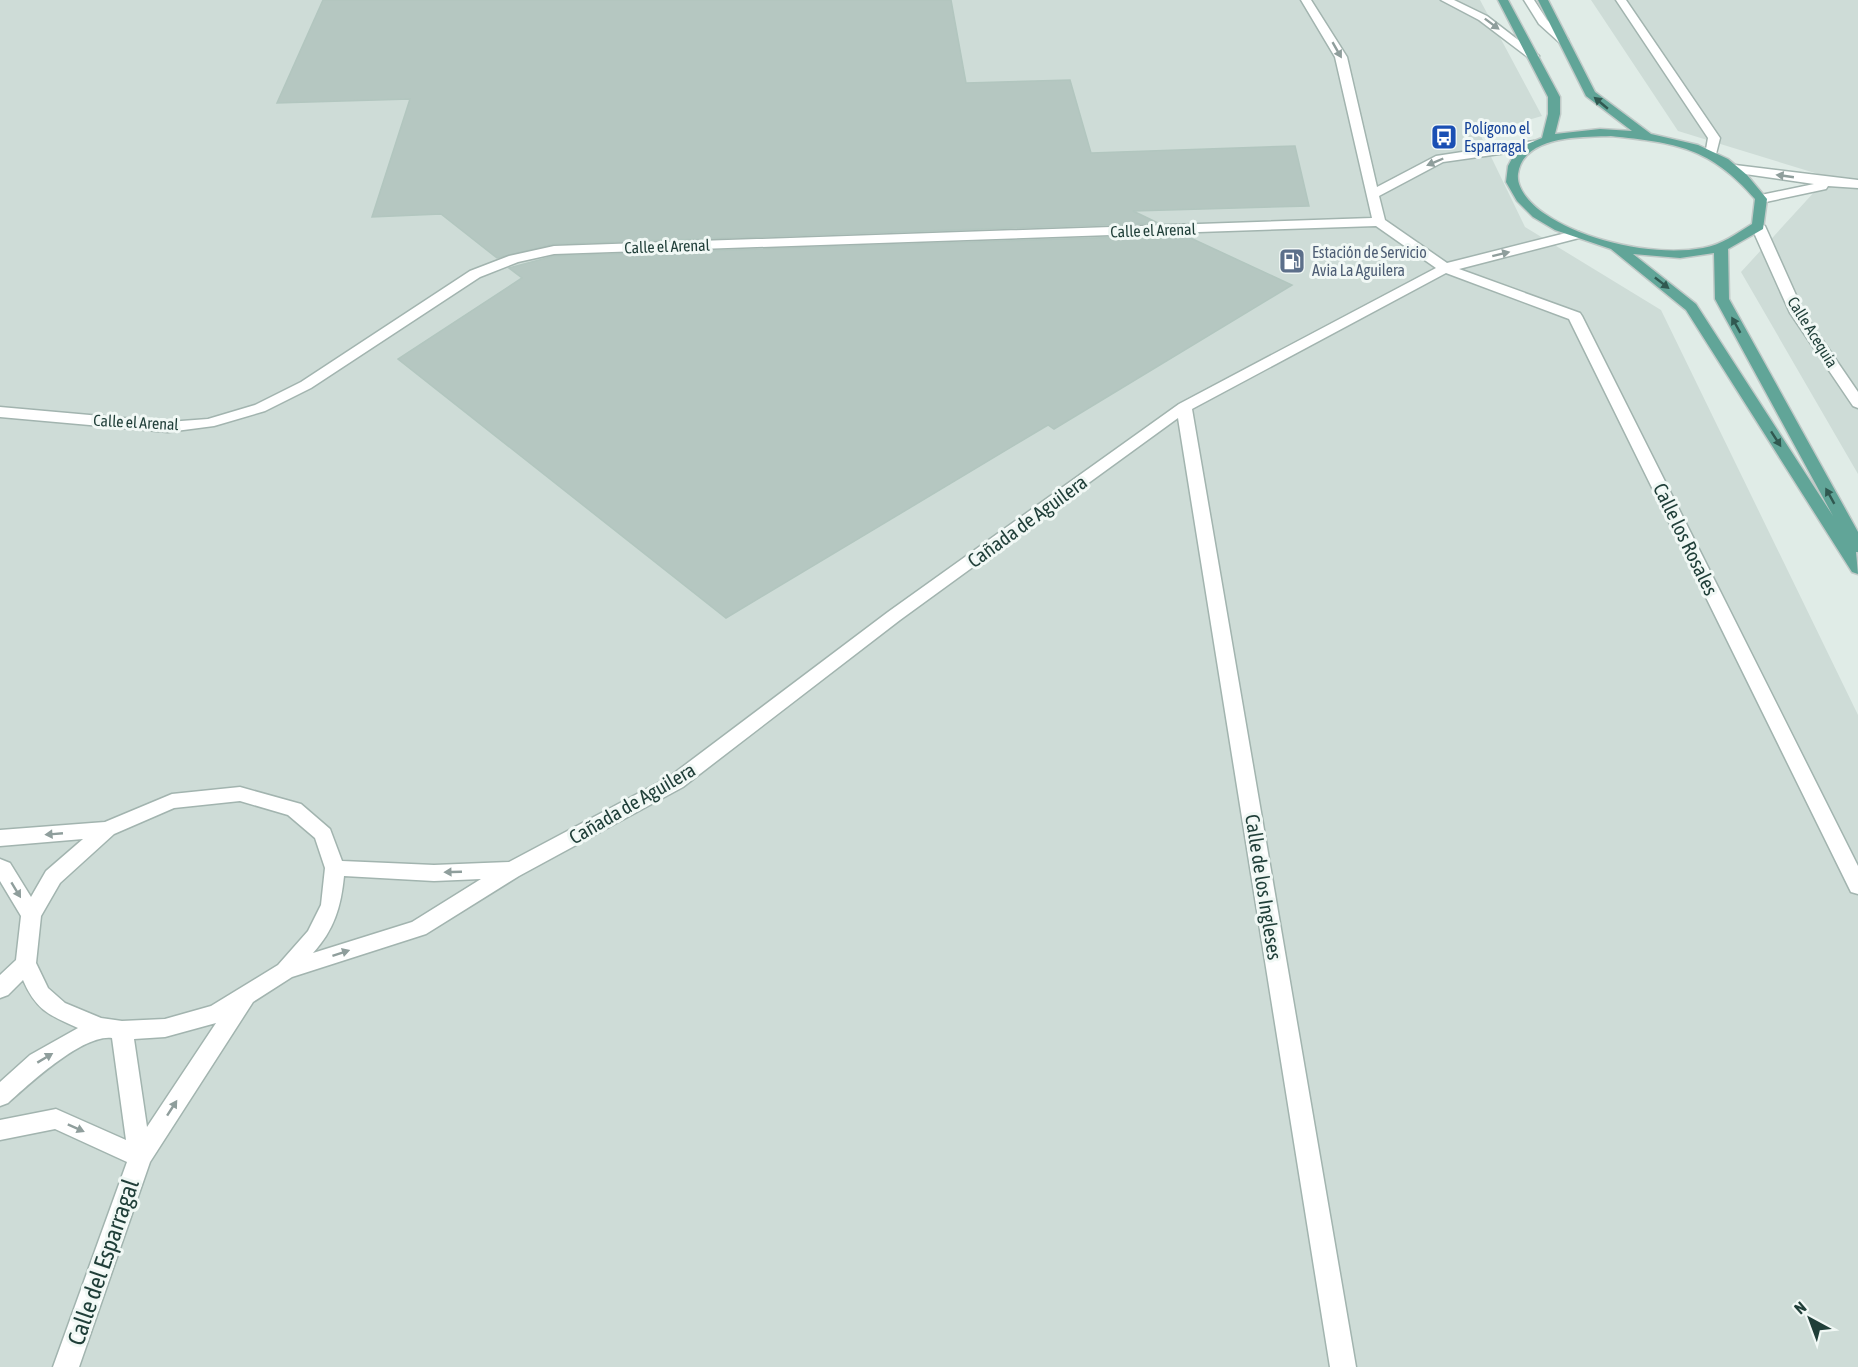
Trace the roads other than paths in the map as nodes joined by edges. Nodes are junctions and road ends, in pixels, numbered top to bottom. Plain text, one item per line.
1 (1306, 0) edge
2 (1446, 0) edge
3 (1503, 0) edge
4 (1529, 0) edge
5 (1543, 0) edge
6 (1621, 0) edge
7 (1564, 41) junction
8 (1533, 56) junction
9 (1649, 136) junction
10 (1547, 140) junction
11 (1534, 145) junction
12 (1711, 155) junction
13 (1735, 169) junction
14 (1836, 183) junction
15 (1858, 184) edge
16 (1373, 194) junction
17 (1761, 199) junction
18 (1379, 222) junction
19 (1758, 226) junction
20 (1574, 235) junction
21 (1616, 247) junction
22 (1721, 247) junction
23 (1445, 268) junction
24 (1858, 403) edge
25 (1184, 407) junction
26 (0, 412) edge
27 (1858, 547) edge
28 (1858, 568) edge
29 (107, 829) junction
30 (0, 838) edge
31 (0, 867) edge
32 (335, 868) junction
33 (512, 870) junction
34 (1858, 886) edge
35 (31, 915) junction
36 (26, 963) junction
37 (285, 971) junction
38 (0, 989) edge
39 (247, 996) junction
40 (111, 1028) junction
41 (0, 1096) edge
42 (0, 1130) edge
43 (140, 1157) junction
44 (66, 1367) edge
45 (1343, 1367) edge

1 -> 16 street
2 -> 8 street
3 - 8 main road
4 - 7 street
5 - 7 main road
6 - 12 street
9 -> 7 main road
8 - 10 main road
9 - 10 main road
9 - 12 main road
10 - 11 main road
11 -> 16 street
11 - 20 main road
12 - 13 main road
14 -> 13 street
13 - 17 main road
14 - 15 street
14 - 17 street
16 - 18 street
17 - 19 main road
18 - 23 street
18 - 26 street, Calle el Arenal
19 - 22 main road
19 - 24 street, Calle Acequia
20 - 21 main road
23 -> 20 street, Cañada de Aguilera
21 - 22 main road
21 -> 28 main road
27 -> 22 main road
23 - 25 street, Cañada de Aguilera
23 - 34 street, Calle los Rosales
25 - 33 street, Cañada de Aguilera
25 - 45 street, Calle de los Ingleses
29 -> 30 street, Cañada de Aguilera
29 - 32 street, Cañada de Aguilera
29 - 35 street, Cañada de Aguilera
31 -> 35 street
33 -> 32 street, Cañada de Aguilera
32 - 37 street, Cañada de Aguilera
37 -> 33 street, Cañada de Aguilera
35 - 36 street, Cañada de Aguilera
36 - 38 street
36 - 40 street, Cañada de Aguilera
37 - 39 street, Cañada de Aguilera
39 - 40 street, Cañada de Aguilera
43 -> 39 street
41 -> 40 street, Cañada de Aguilera
40 - 43 street
42 -> 43 street
43 - 44 street, Calle del Esparragal

